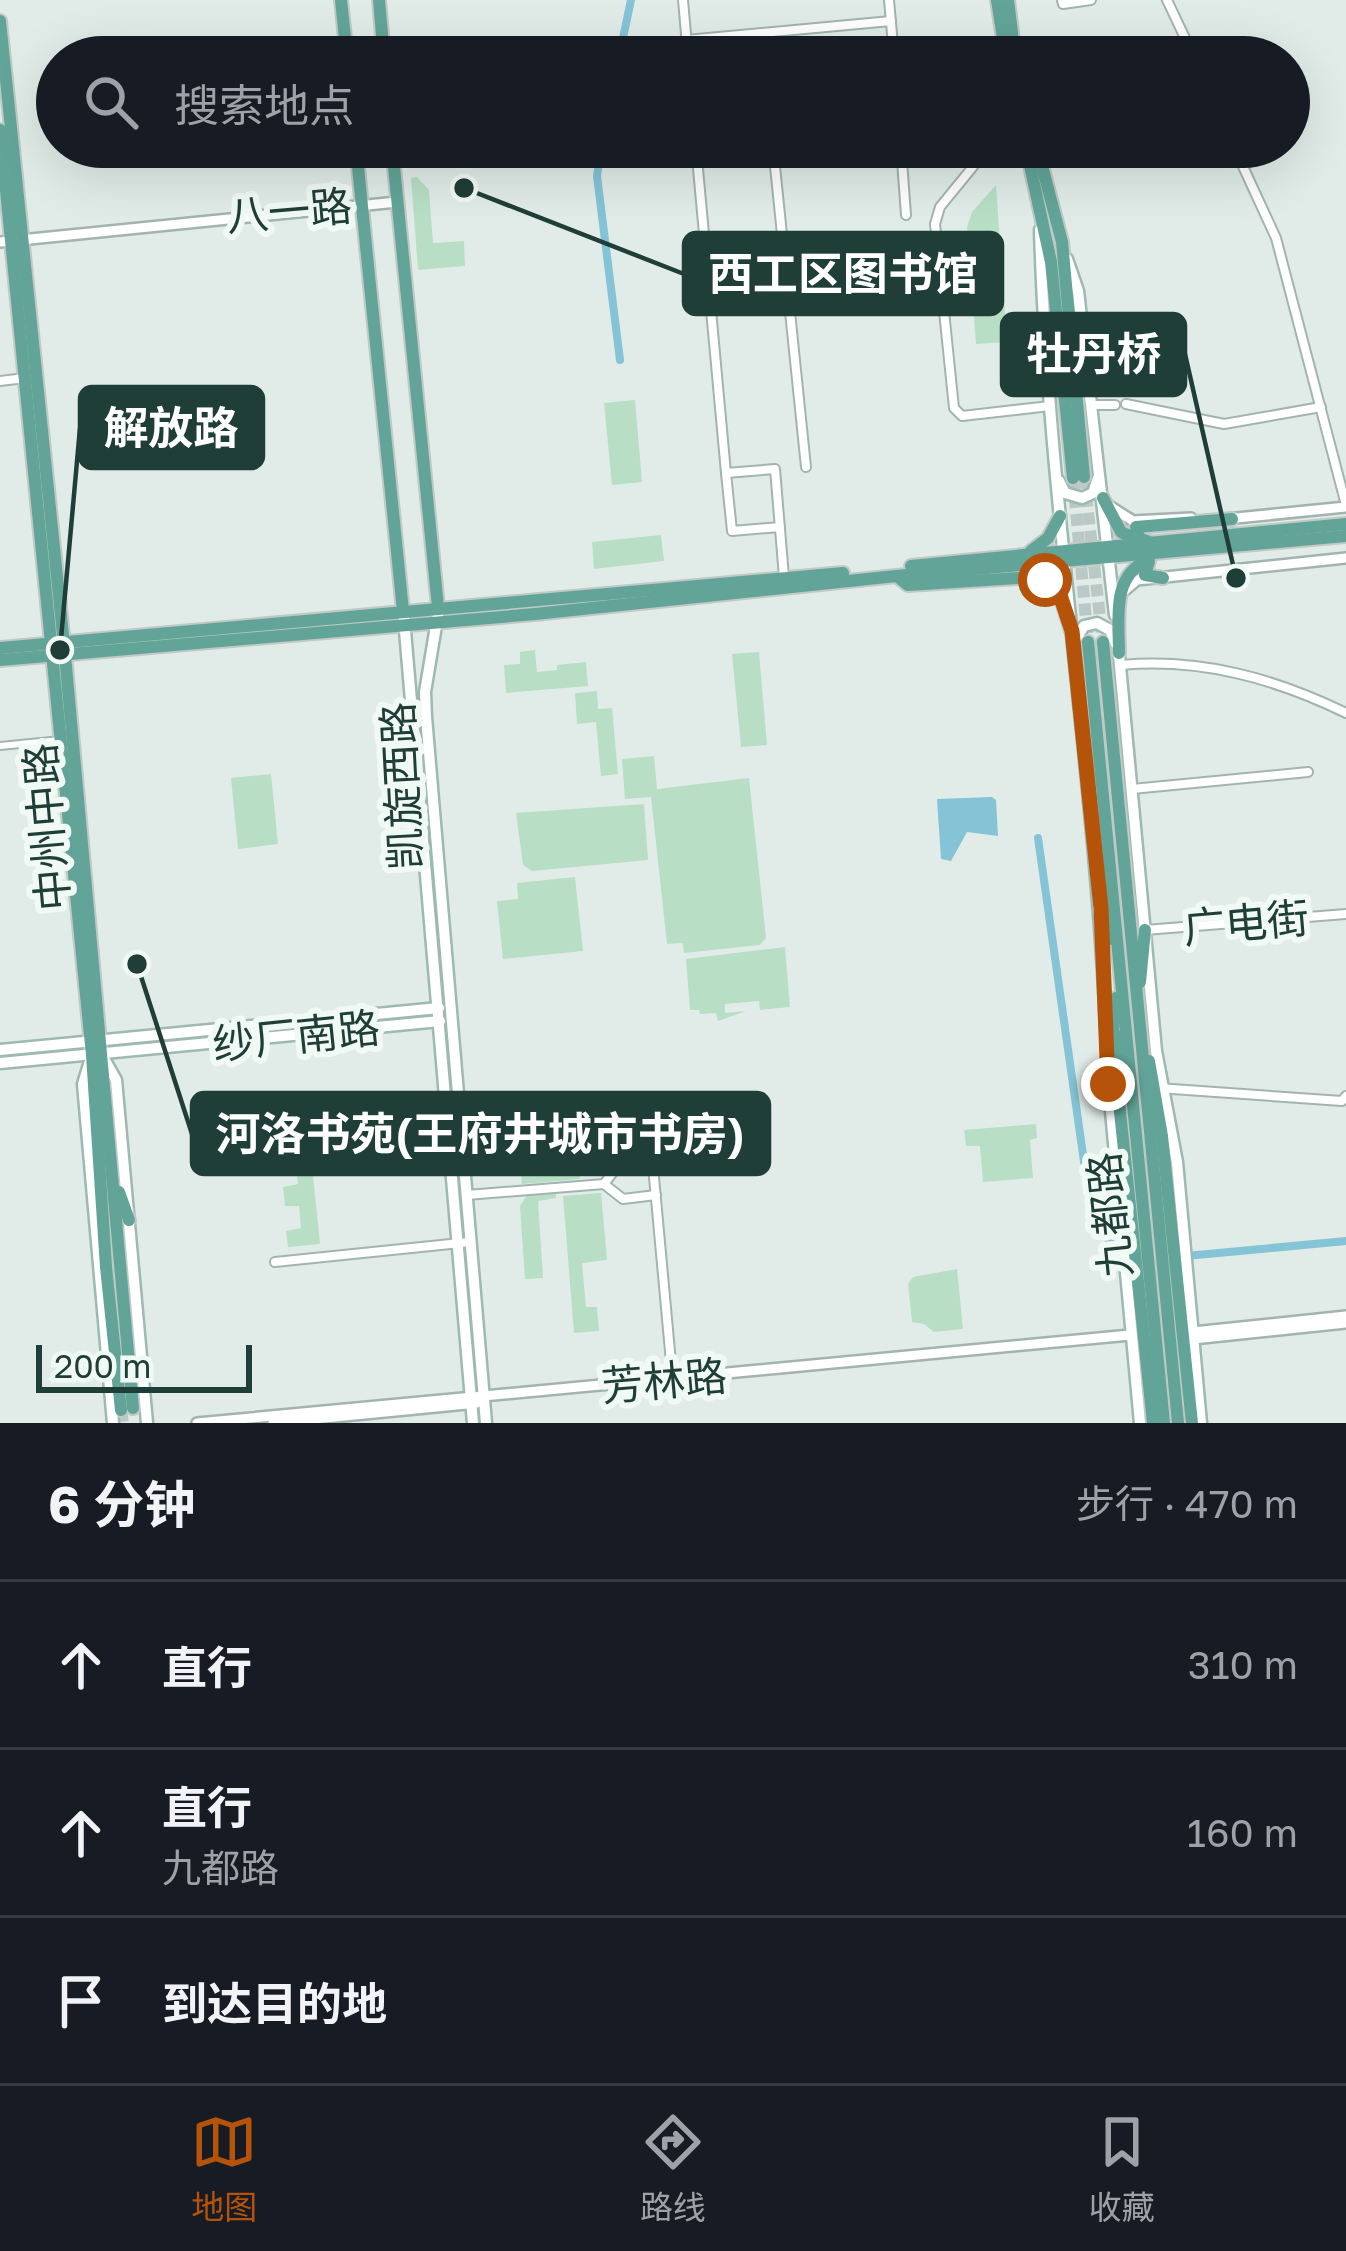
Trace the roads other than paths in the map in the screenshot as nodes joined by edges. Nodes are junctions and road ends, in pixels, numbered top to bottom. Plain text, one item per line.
1 (341, 0) edge
2 (379, 0) edge
3 (683, 0) edge
4 (889, 0) edge
5 (997, 0) edge
6 (1008, 0) edge
7 (1062, 0) edge
8 (1091, 0) edge
9 (1168, 0) edge
10 (0, 21) edge
11 (891, 21) junction
12 (761, 33) junction
13 (344, 36) edge
14 (382, 36) edge
15 (686, 36) edge
16 (729, 36) edge
17 (761, 36) edge
18 (892, 36) edge
19 (1003, 36) edge
20 (1013, 36) edge
21 (1184, 36) edge
22 (0, 130) edge
23 (358, 168) edge
24 (394, 168) edge
25 (698, 168) edge
26 (775, 168) edge
27 (903, 168) edge
28 (971, 168) edge
29 (1030, 168) edge
30 (1042, 168) edge
31 (1244, 168) edge
32 (397, 202) junction
33 (362, 205) junction
34 (1039, 209) junction
35 (906, 215) dead end
36 (10, 239) edge
37 (1061, 242) junction
38 (27, 378) junction
39 (0, 381) edge
40 (1091, 405) junction
41 (1052, 406) junction
42 (1321, 407) junction
43 (806, 467) dead end
44 (726, 473) junction
45 (1086, 477) junction
46 (1057, 478) junction
47 (1103, 498) junction
48 (1346, 506) edge
49 (1060, 516) junction
50 (1232, 519) junction
51 (1346, 524) edge
52 (780, 527) junction
53 (1346, 536) edge
54 (1195, 545) junction
55 (1157, 549) junction
56 (1108, 553) junction
57 (1027, 554) junction
58 (1064, 556) junction
59 (1346, 558) edge
60 (896, 576) junction
61 (784, 578) junction
62 (1163, 578) junction
63 (1119, 602) junction
64 (438, 614) junction
65 (404, 617) junction
66 (1072, 637) junction
67 (0, 648) edge
68 (58, 649) junction
69 (1120, 659) junction
70 (0, 660) edge
71 (1346, 712) edge
72 (61, 740) junction
73 (0, 746) edge
74 (1308, 772) dead end
75 (1132, 789) junction
76 (1101, 908) junction
77 (1346, 914) edge
78 (1145, 930) junction
79 (1119, 967) junction
80 (1137, 1009) junction
81 (442, 1014) junction
82 (96, 1048) junction
83 (0, 1050) edge
84 (0, 1063) edge
85 (1108, 1084) junction
86 (1159, 1088) junction
87 (1346, 1096) edge
88 (649, 1112) dead end
89 (652, 1159) junction
90 (112, 1170) junction
91 (604, 1184) junction
92 (656, 1195) junction
93 (466, 1196) junction
94 (129, 1220) junction
95 (464, 1242) junction
96 (1153, 1242) junction
97 (275, 1262) dead end
98 (1155, 1274) junction
99 (1346, 1320) edge
100 (1193, 1335) junction
101 (1131, 1338) junction
102 (672, 1382) junction
103 (478, 1400) junction
104 (113, 1423) tunnel mouth
105 (147, 1423) edge
106 (197, 1423) edge
107 (273, 1423) edge
108 (473, 1423) edge
109 (486, 1423) edge
110 (1139, 1423) edge
111 (1153, 1423) edge
112 (1164, 1423) edge
113 (1178, 1423) edge
114 (1197, 1423) edge

1 - 13 main road
2 - 14 main road
3 - 15 street
4 - 11 street
5 - 19 main road
6 - 20 main road
7 - 8 street
9 - 21 street
10 - 36 main road, 中州中路
11 - 12 street
11 - 18 street
12 - 16 street
12 - 17 street
22 - 36 main road, 中州中路
23 - 33 main road, 凯旋西路
24 - 32 main road, 凯旋西路
25 - 44 street
26 - 43 street
27 - 35 street
28 - 41 street
29 - 34 main road
30 - 37 main road
31 - 42 street
32 - 33 street, 八一路
32 - 64 main road, 凯旋西路
33 - 36 street, 八一路
33 - 65 main road, 凯旋西路
34 - 41 main road, 九都路
34 - 45 main road
36 - 38 main road, 中州中路
36 - 68 main road, 中州中路
37 - 40 main road, 九都路
37 - 45 main road
38 - 39 street
38 - 68 main road, 中州中路
40 - 42 street
40 - 45 main road, 九都路
41 - 46 main road, 九都路
42 - 48 street
44 - 52 street
44 - 52 street
45 - 46 main road
45 - 47 main road, 九都路
46 - 49 main road, 九都路
47 - 50 street
47 - 55 main road
47 - 56 main road, 九都路
48 - 50 street
49 - 57 main road
49 - 58 main road, 九都路
50 - 55 main road
51 - 54 main road
52 - 61 street
53 - 54 main road
54 - 55 main road
55 - 56 main road
55 - 62 main road
55 - 63 main road
56 - 58 main road
56 - 69 main road, 九都路
57 - 58 main road
57 - 61 main road
58 - 60 main road
58 - 66 main road, 九都路
59 - 62 street
60 - 64 main road
60 - 66 main road
61 - 64 main road
62 - 63 street
63 - 69 main road
64 - 65 main road
64 - 81 main road, 凯旋西路
65 - 68 main road
65 - 81 main road, 凯旋西路
66 - 69 main road
66 - 76 main road, 九都路
67 - 68 main road
68 - 70 main road
68 - 72 main road, 中州中路
68 - 82 main road, 中州中路
69 - 71 street
69 - 75 main road, 九都路
72 - 73 street
72 - 82 main road, 中州中路
74 - 75 street
75 - 78 main road, 九都路
76 - 79 main road
76 - 85 main road, 九都路
77 - 78 street, 广电街
78 - 80 main road
78 - 86 main road, 九都路
79 - 80 main road, 九都路
79 - 85 main road
79 - 96 main road, 九都路
79 - 111 main road
80 - 86 main road
80 - 96 main road, 九都路
81 - 82 main road, 纱厂南路
81 - 93 main road, 凯旋西路
81 - 95 main road, 凯旋西路
82 - 83 main road, 纱厂南路
82 - 84 main road, 纱厂南路
82 - 90 main road, 中州中路
82 - 90 main road, 中州中路
82 - 94 main road, 中州中路
82 - 104 main road, 中州中路
85 - 101 main road, 九都路
86 - 87 street
86 - 100 main road, 九都路
86 - 114 main road
88 - 89 street
89 - 91 street
89 - 92 street
90 - 94 main road
91 - 92 street
91 - 93 street
92 - 102 street
93 - 95 main road, 凯旋西路
94 - 105 main road, 中州中路
95 - 97 street
95 - 103 main road, 凯旋西路
96 - 98 main road, 九都路
98 - 112 main road, 九都路
98 - 113 main road, 九都路
99 - 100 street
100 - 114 main road, 九都路
101 - 102 street, 芳林路
101 - 110 main road, 九都路
102 - 103 street, 芳林路
103 - 106 street, 芳林路
103 - 107 street, 芳林路
103 - 108 main road, 凯旋西路
103 - 109 main road, 凯旋西路

